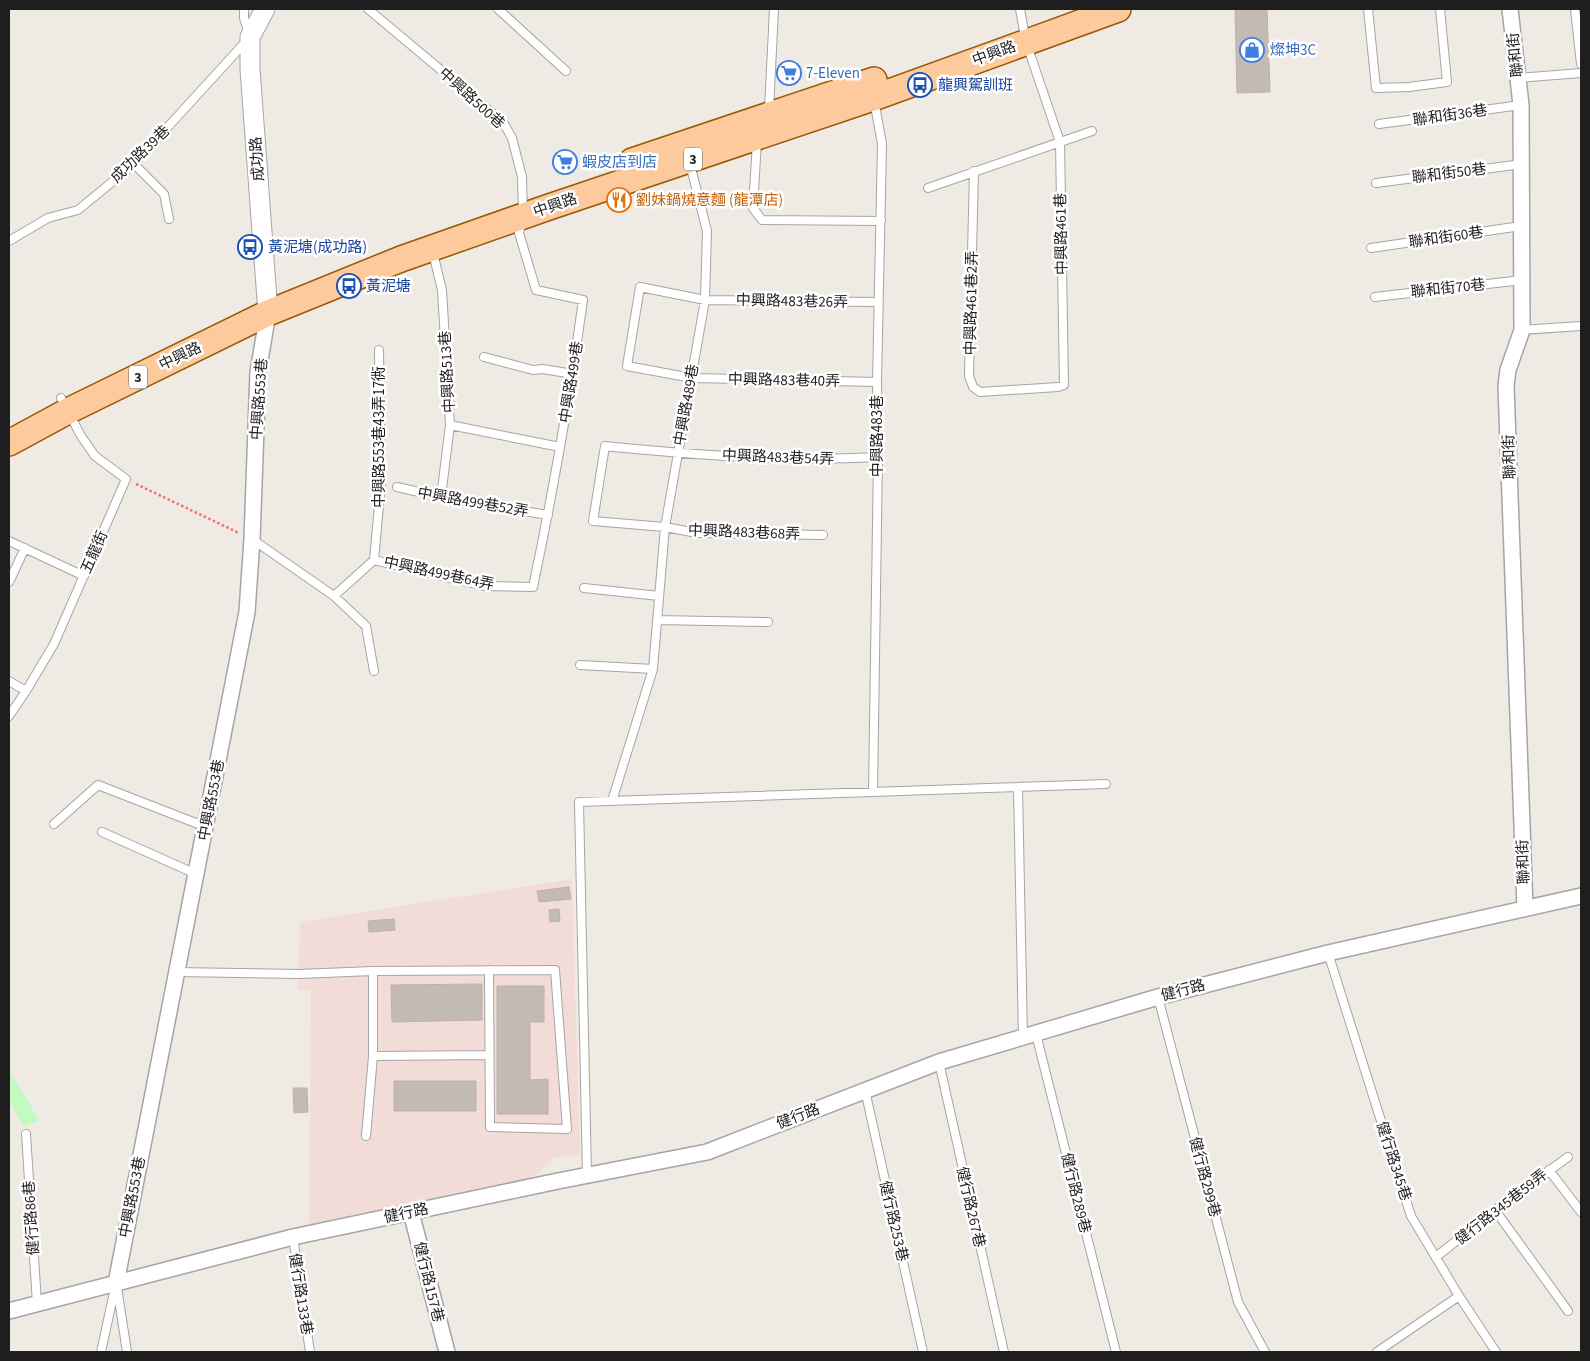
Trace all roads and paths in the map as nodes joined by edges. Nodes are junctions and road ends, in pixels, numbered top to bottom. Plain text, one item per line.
1 (244, 9) edge
2 (265, 9) edge
3 (368, 9) edge
4 (498, 9) edge
5 (774, 9) edge
6 (1072, 9) edge
7 (1118, 9) edge
8 (1368, 9) edge
9 (1440, 9) edge
10 (1510, 9) edge
11 (1575, 9) edge
12 (508, 12) edge
13 (1023, 26) edge
14 (250, 37) junction
15 (1581, 64) edge
16 (566, 71) dead end
17 (1581, 73) edge
18 (1518, 78) junction
19 (872, 90) junction
20 (1521, 105) junction
21 (1379, 124) dead end
22 (766, 128) junction
23 (1092, 131) dead end
24 (1060, 142) junction
25 (686, 152) junction
26 (134, 164) junction
27 (1522, 164) junction
28 (974, 171) junction
29 (1376, 183) dead end
30 (928, 188) dead end
31 (523, 209) junction
32 (169, 219) dead end
33 (881, 221) junction
34 (1521, 226) junction
35 (9, 241) edge
36 (432, 248) junction
37 (1371, 248) dead end
38 (1522, 280) junction
39 (1375, 296) dead end
40 (705, 300) junction
41 (878, 302) junction
42 (268, 305) junction
43 (1581, 326) edge
44 (1522, 330) junction
45 (633, 334) joint
46 (378, 350) dead end
47 (484, 357) dead end
48 (573, 374) junction
49 (692, 378) junction
50 (877, 382) junction
51 (1018, 389) joint
52 (64, 404) junction
53 (9, 425) edge
54 (450, 425) junction
55 (9, 442) edge
56 (560, 448) junction
57 (678, 453) junction
58 (878, 457) junction
59 (126, 480) junction
60 (598, 482) joint
61 (397, 487) dead end
62 (441, 497) junction
63 (548, 515) junction
64 (665, 527) junction
65 (823, 535) dead end
66 (252, 540) junction
67 (9, 541) edge
68 (25, 548) junction
69 (374, 560) junction
70 (84, 576) junction
71 (9, 582) edge
72 (533, 587) joint
73 (584, 588) dead end
74 (334, 596) junction
75 (659, 596) junction
76 (657, 620) junction
77 (768, 622) dead end
78 (580, 665) dead end
79 (653, 669) junction
80 (374, 671) dead end
81 (9, 681) edge
82 (26, 691) junction
83 (9, 716) edge
84 (1106, 784) dead end
85 (1018, 787) junction
86 (873, 792) junction
87 (612, 801) junction
88 (54, 824) dead end
89 (206, 827) junction
90 (102, 832) dead end
91 (197, 874) junction
92 (1581, 896) edge
93 (1525, 908) junction
94 (1328, 953) junction
95 (489, 970) junction
96 (372, 971) junction
97 (176, 972) junction
98 (1158, 997) junction
99 (1030, 1036) junction
100 (490, 1055) junction
101 (373, 1056) junction
102 (939, 1062) junction
103 (865, 1090) junction
104 (26, 1134) dead end
105 (366, 1136) dead end
106 (1568, 1157) dead end
107 (1549, 1170) junction
108 (587, 1175) junction
109 (1495, 1210) junction
110 (412, 1212) junction
111 (1581, 1212) edge
112 (293, 1236) junction
113 (1436, 1258) junction
114 (116, 1283) junction
115 (1460, 1296) junction
116 (37, 1303) junction
117 (9, 1310) edge
118 (1568, 1311) dead end
119 (101, 1352) edge
120 (127, 1352) edge
121 (310, 1352) edge
122 (448, 1352) edge
123 (924, 1352) edge
124 (1004, 1352) edge
125 (1116, 1352) edge
126 (1265, 1352) edge
127 (1377, 1352) edge
128 (1496, 1352) edge

1 - 14 lane
2 - 14 street, 成功路
3 - 31 lane, 中興路500巷
4 - 12 lane
5 - 22 lane
6 - 13 main road, 中興路 / 3
7 - 13 main road, 中興路 / 3
8 - 9 lane
10 - 18 street, 聯和街
11 - 15 lane
12 - 16 lane
13 - 19 main road, 中興路 / 3
13 - 24 lane, 中興路461巷
14 - 26 lane, 成功路39巷
14 - 42 street, 成功路
17 - 18 lane
18 - 20 street, 聯和街
19 - 22 main road, 中興路 / 3
19 - 33 lane, 中興路483巷
20 - 21 lane, 聯和街36巷
20 - 27 street, 聯和街
22 - 25 main road, 中興路 / 3
22 - 33 lane
23 - 24 lane
24 - 28 lane
24 - 51 lane, 中興路461巷
25 - 31 main road, 中興路 / 3
25 - 40 lane, 中興路489巷
26 - 32 lane
26 - 35 lane, 成功路39巷
27 - 29 lane, 聯和街50巷
27 - 34 street, 聯和街
28 - 30 lane
28 - 51 lane, 中興路461巷2弄
31 - 36 main road, 中興路 / 3
31 - 42 main road, 中興路 / 3
31 - 48 lane, 中興路499巷
33 - 41 lane, 中興路483巷
34 - 37 lane, 聯和街60巷
34 - 38 street, 聯和街
36 - 42 main road, 中興路 / 3
36 - 54 lane, 中興路513巷
38 - 39 lane, 聯和街70巷
38 - 44 street, 聯和街
40 - 41 lane, 中興路483巷26弄
40 - 45 lane, 中興路483巷26弄
40 - 49 lane, 中興路489巷
41 - 50 lane, 中興路483巷
42 - 52 main road, 中興路 / 3
42 - 66 street, 中興路553巷
43 - 44 lane
44 - 93 street, 聯和街
45 - 49 lane, 中興路483巷40弄
46 - 69 lane, 中興路553巷43弄17衖
47 - 48 lane
48 - 56 lane, 中興路499巷
49 - 50 lane, 中興路483巷40弄
49 - 57 lane, 中興路489巷
50 - 58 lane, 中興路483巷
52 - 53 main road, 中興路 / 3
52 - 55 main road, 中興路 / 3
52 - 59 lane
54 - 56 lane
54 - 62 lane, 中興路513巷
56 - 63 lane, 中興路499巷
57 - 58 lane, 中興路483巷54弄
57 - 60 lane, 中興路483巷54弄
57 - 64 lane, 中興路489巷
58 - 86 lane, 中興路483巷
59 - 66 path
59 - 70 lane, 五龍街
60 - 64 lane, 中興路483巷68弄
61 - 62 lane, 中興路499巷52弄
62 - 63 lane, 中興路499巷52弄
63 - 72 lane, 中興路499巷
64 - 65 lane, 中興路483巷68弄
64 - 75 lane, 中興路489巷
66 - 74 lane
66 - 89 street, 中興路553巷
67 - 68 lane
68 - 70 lane
68 - 71 lane
69 - 72 lane, 中興路499巷64弄
69 - 74 lane
70 - 82 lane, 五龍街
73 - 75 lane
74 - 80 lane
75 - 76 lane, 中興路489巷
76 - 77 lane
76 - 79 lane, 中興路489巷
78 - 79 lane
79 - 87 lane, 中興路489巷
81 - 82 lane
82 - 83 lane, 五龍街
84 - 85 lane
85 - 86 lane
85 - 99 lane, 健行路289巷
86 - 87 lane
87 - 108 lane
88 - 89 lane
89 - 91 street, 中興路553巷
90 - 91 lane
91 - 97 street, 中興路553巷
92 - 93 street, 健行路
93 - 94 street, 健行路
94 - 98 street, 健行路
94 - 113 lane, 健行路345巷
95 - 96 lane
95 - 100 lane
95 - 100 lane
96 - 97 lane
96 - 101 lane
97 - 114 street, 中興路553巷
98 - 99 street, 健行路
98 - 126 lane, 健行路299巷
99 - 102 street, 健行路
99 - 125 lane, 健行路289巷
100 - 101 lane
101 - 105 lane
102 - 103 street, 健行路
102 - 124 lane, 健行路267巷
103 - 108 street, 健行路
103 - 123 lane, 健行路253巷
104 - 116 lane, 健行路86巷
106 - 107 lane, 健行路345巷59弄
107 - 109 lane, 健行路345巷59弄
107 - 111 lane
108 - 110 street, 健行路
109 - 113 lane, 健行路345巷59弄
109 - 118 lane
110 - 112 street, 健行路
110 - 122 street, 健行路157巷
112 - 114 street, 健行路
112 - 121 lane, 健行路133巷
113 - 115 lane, 健行路345巷
114 - 116 street, 健行路
114 - 119 lane
114 - 120 lane
115 - 127 lane
115 - 128 lane, 健行路345巷
116 - 117 street, 健行路

